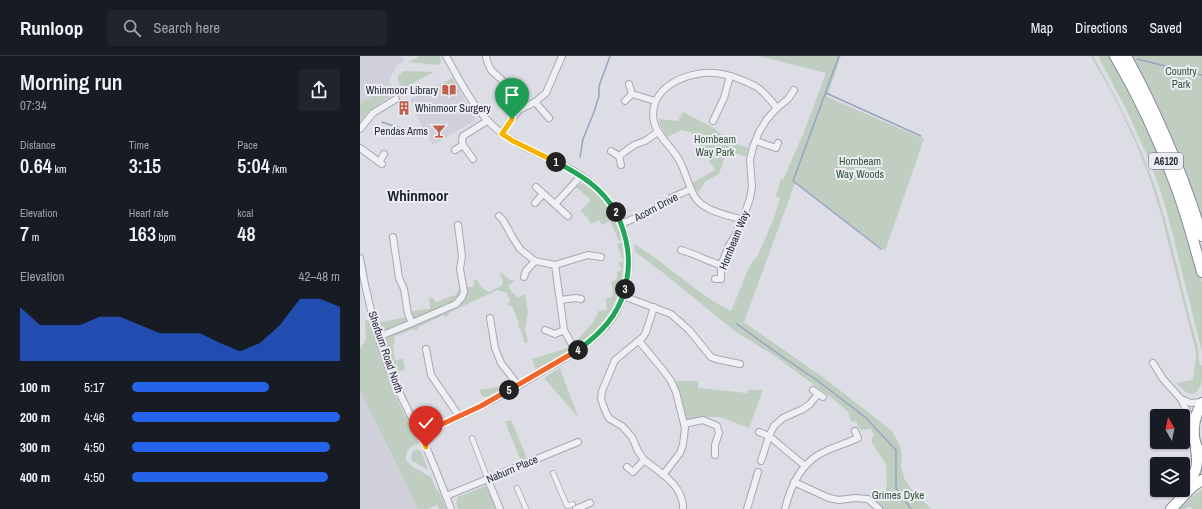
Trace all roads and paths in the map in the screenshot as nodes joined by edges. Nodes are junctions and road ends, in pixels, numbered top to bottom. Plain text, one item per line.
1 (446, 56) edge
2 (486, 56) edge
3 (562, 56) edge
4 (1115, 56) edge
5 (1126, 56) edge
6 (730, 76) junction
7 (629, 84) dead end
8 (794, 90) dead end
9 (632, 94) junction
10 (396, 98) dead end
11 (655, 100) junction
12 (625, 101) dead end
13 (535, 102) junction
14 (777, 108) junction
15 (520, 110) junction
16 (549, 118) dead end
17 (487, 121) junction
18 (713, 121) dead end
19 (360, 129) edge
20 (658, 132) junction
21 (502, 134) junction
22 (756, 141) junction
23 (778, 143) dead end
24 (463, 144) junction
25 (360, 148) edge
26 (455, 150) dead end
27 (610, 151) dead end
28 (384, 154) dead end
29 (618, 156) junction
30 (473, 159) dead end
31 (621, 165) dead end
32 (581, 176) junction
33 (536, 187) dead end
34 (691, 189) junction
35 (543, 194) junction
36 (535, 203) dead end
37 (555, 204) junction
38 (499, 216) dead end
39 (568, 216) dead end
40 (743, 220) junction
41 (621, 224) junction
42 (458, 225) dead end
43 (1202, 236) edge
44 (393, 237) dead end
45 (681, 250) dead end
46 (601, 257) dead end
47 (360, 258) edge
48 (535, 261) junction
49 (555, 265) junction
50 (721, 265) junction
51 (1202, 272) edge
52 (524, 277) dead end
53 (715, 279) dead end
54 (623, 296) junction
55 (581, 299) dead end
56 (560, 300) junction
57 (654, 307) junction
58 (490, 318) dead end
59 (412, 324) junction
60 (545, 330) dead end
61 (564, 330) junction
62 (378, 337) junction
63 (639, 341) junction
64 (426, 349) dead end
65 (576, 352) junction
66 (740, 364) dead end
67 (1153, 364) dead end
68 (518, 385) junction
69 (813, 390) dead end
70 (1181, 399) junction
71 (1202, 403) edge
72 (459, 416) junction
73 (684, 424) junction
74 (1194, 427) junction
75 (855, 431) dead end
76 (759, 432) dead end
77 (420, 434) junction
78 (769, 436) junction
79 (472, 438) dead end
80 (578, 442) dead end
81 (1196, 445) junction
82 (715, 455) dead end
83 (1202, 456) edge
84 (644, 460) junction
85 (761, 461) dead end
86 (804, 466) junction
87 (627, 467) dead end
88 (758, 472) dead end
89 (553, 473) dead end
90 (663, 475) junction
91 (1190, 478) edge
92 (488, 480) junction
93 (756, 480) junction
94 (1202, 480) edge
95 (763, 482) dead end
96 (794, 482) junction
97 (517, 488) dead end
98 (446, 496) junction
99 (1174, 497) edge
100 (574, 506) edge
101 (588, 506) edge
102 (747, 508) edge
103 (451, 509) edge
104 (500, 509) edge
105 (526, 509) edge
106 (683, 509) edge
107 (755, 509) edge
108 (785, 509) edge
109 (879, 509) edge
110 (1163, 509) edge
111 (1171, 509) edge

1 - 17 street
2 - 15 street
3 - 13 street
4 - 51 highway, A6120
5 - 43 highway, A6120
6 - 11 street
6 - 14 street
6 - 18 street
7 - 9 street
8 - 14 street, Hornbeam Way
9 - 11 street
9 - 12 street
10 - 19 street
11 - 20 street
13 - 15 street
13 - 16 street
14 - 22 street, Hornbeam Way
15 - 21 street
17 - 21 street
17 - 24 street
20 - 29 street
20 - 34 street
21 - 32 street
22 - 23 street
22 - 40 street, Hornbeam Way
24 - 26 street
24 - 30 street
25 - 28 street
27 - 29 street
29 - 31 street
32 - 37 street
32 - 41 street
33 - 35 street
34 - 40 street
34 - 41 street, Acorn Drive
35 - 36 street
35 - 37 street
37 - 39 street
38 - 48 street
40 - 50 street, Hornbeam Way
41 - 54 street
42 - 59 street
44 - 59 street
45 - 50 street
46 - 49 street
47 - 62 street, Sherburn Road North
48 - 49 street
48 - 52 street
49 - 56 street
50 - 53 street, Hornbeam Way
54 - 57 street
54 - 65 street
55 - 56 street
56 - 61 street
57 - 63 street
57 - 66 street
58 - 68 street
59 - 62 street
60 - 61 street
61 - 65 street
62 - 77 street, Sherburn Road North
63 - 73 street
63 - 84 street
64 - 72 street
65 - 68 street
67 - 70 street
68 - 72 street
69 - 78 street
70 - 71 street
70 - 74 street
71 - 74 highway
72 - 77 street
73 - 82 street
73 - 90 street
74 - 81 highway
75 - 86 street
76 - 78 street
77 - 98 street, Sherburn Road North
78 - 85 street
78 - 86 street
79 - 92 street
80 - 92 street, Naburn Place
81 - 83 highway
81 - 91 highway
84 - 87 street
84 - 90 street
86 - 96 street
88 - 93 street
89 - 100 street
90 - 106 street
92 - 98 street, Naburn Place
92 - 104 street
93 - 95 street
93 - 102 street
94 - 111 highway
96 - 108 street
96 - 109 street
97 - 105 street
98 - 103 street, Sherburn Road North
99 - 110 highway
100 - 101 street
102 - 107 street

